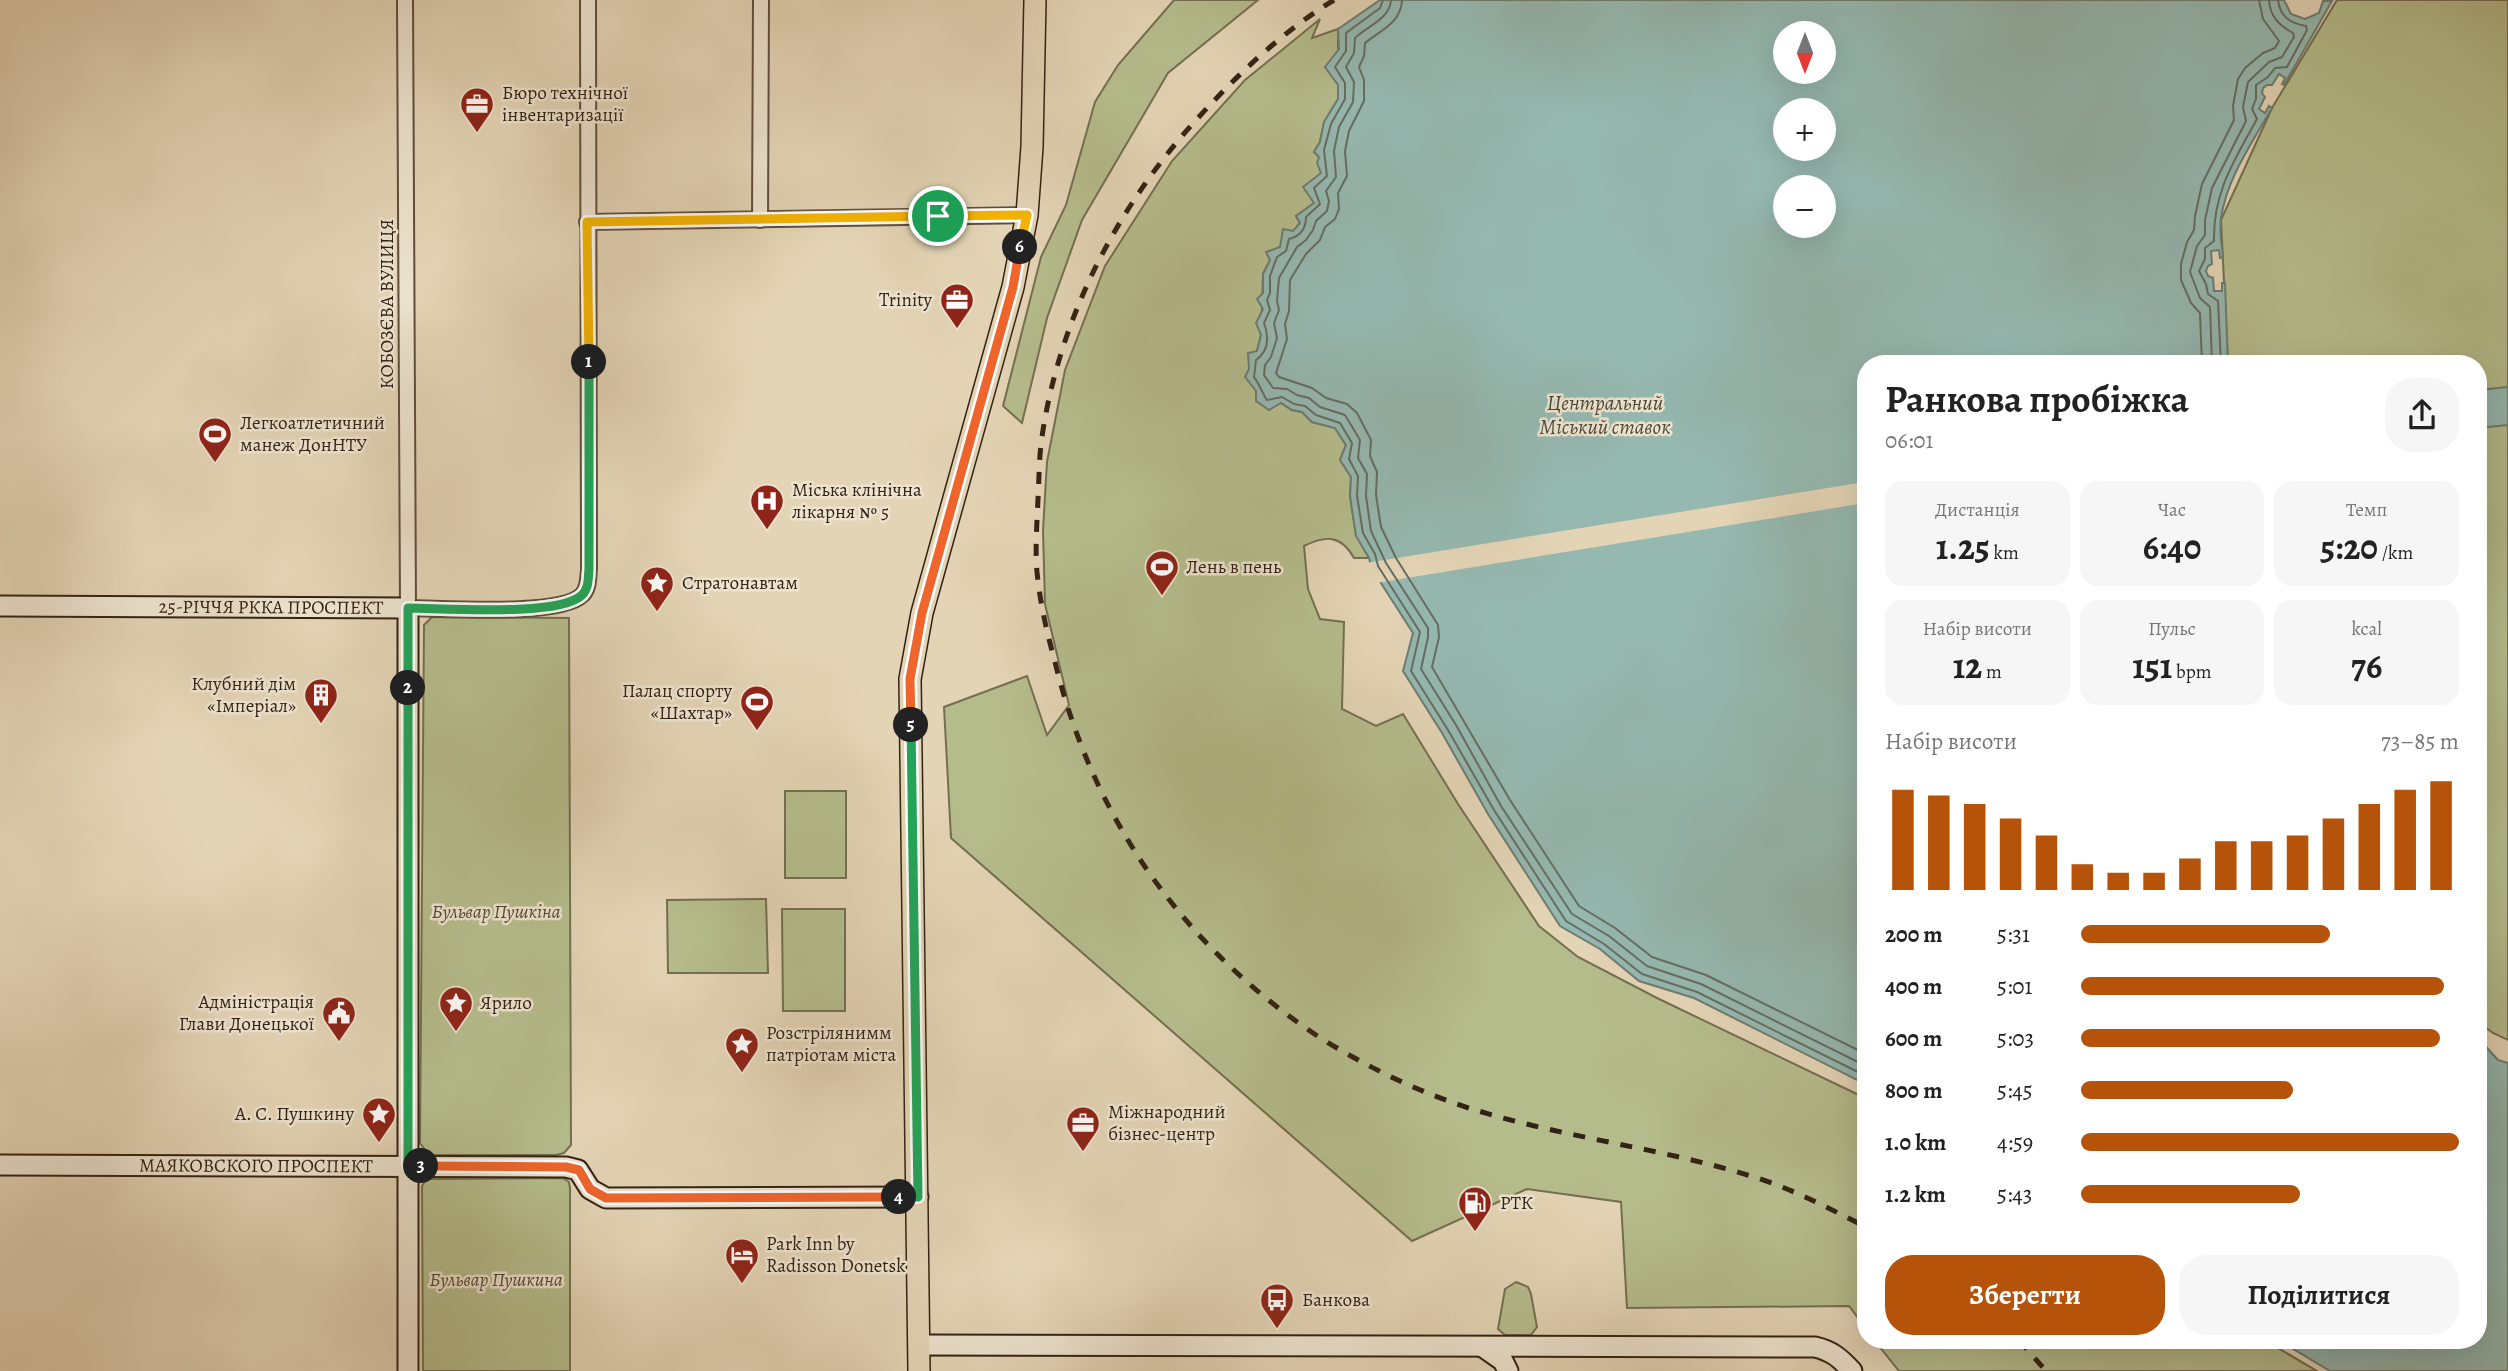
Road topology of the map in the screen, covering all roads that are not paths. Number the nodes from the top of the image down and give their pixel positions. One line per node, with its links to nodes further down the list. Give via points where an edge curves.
1 (405, 0): 9 (street, КОБОЗЄВА ВУЛИЦЯ)
2 (588, 0): 7 (street)
3 (761, 0): 6 (street)
4 (1035, 0): 5 (main road)
5 (1027, 215): 6 (street); 12 (main road, via 1013,287 922,613 910,679)
6 (760, 220): 7 (street)
7 (587, 222): 9 (street, 25-РІЧЧЯ РККА ПРОСПЕКТ, via 587,588 565,605)
8 (0, 606): 9 (street, 25-РІЧЧЯ РККА ПРОСПЕКТ)
9 (408, 608): 11 (street)
10 (0, 1164): 11 (street, МАЯКОВСКОГО ПРОСПЕКТ)
11 (408, 1166): 12 (street, МАЯКОВСКОГО ПРОСПЕКТ, via 566,1167 579,1170 590,1189 606,1198); 16 (street)
12 (918, 1197): 13 (main road)
13 (919, 1345): 14 (street); 17 (main road)
14 (1483, 1347): 15 (street); 18 (street, via 1503,1361)
15 (1537, 1347): 19 (street, via 1518,1361); 20 (street, via 1815,1347 1840,1358)
16 (408, 1371)
17 (919, 1371)
18 (1508, 1371)
19 (1516, 1371)
20 (1852, 1371)

